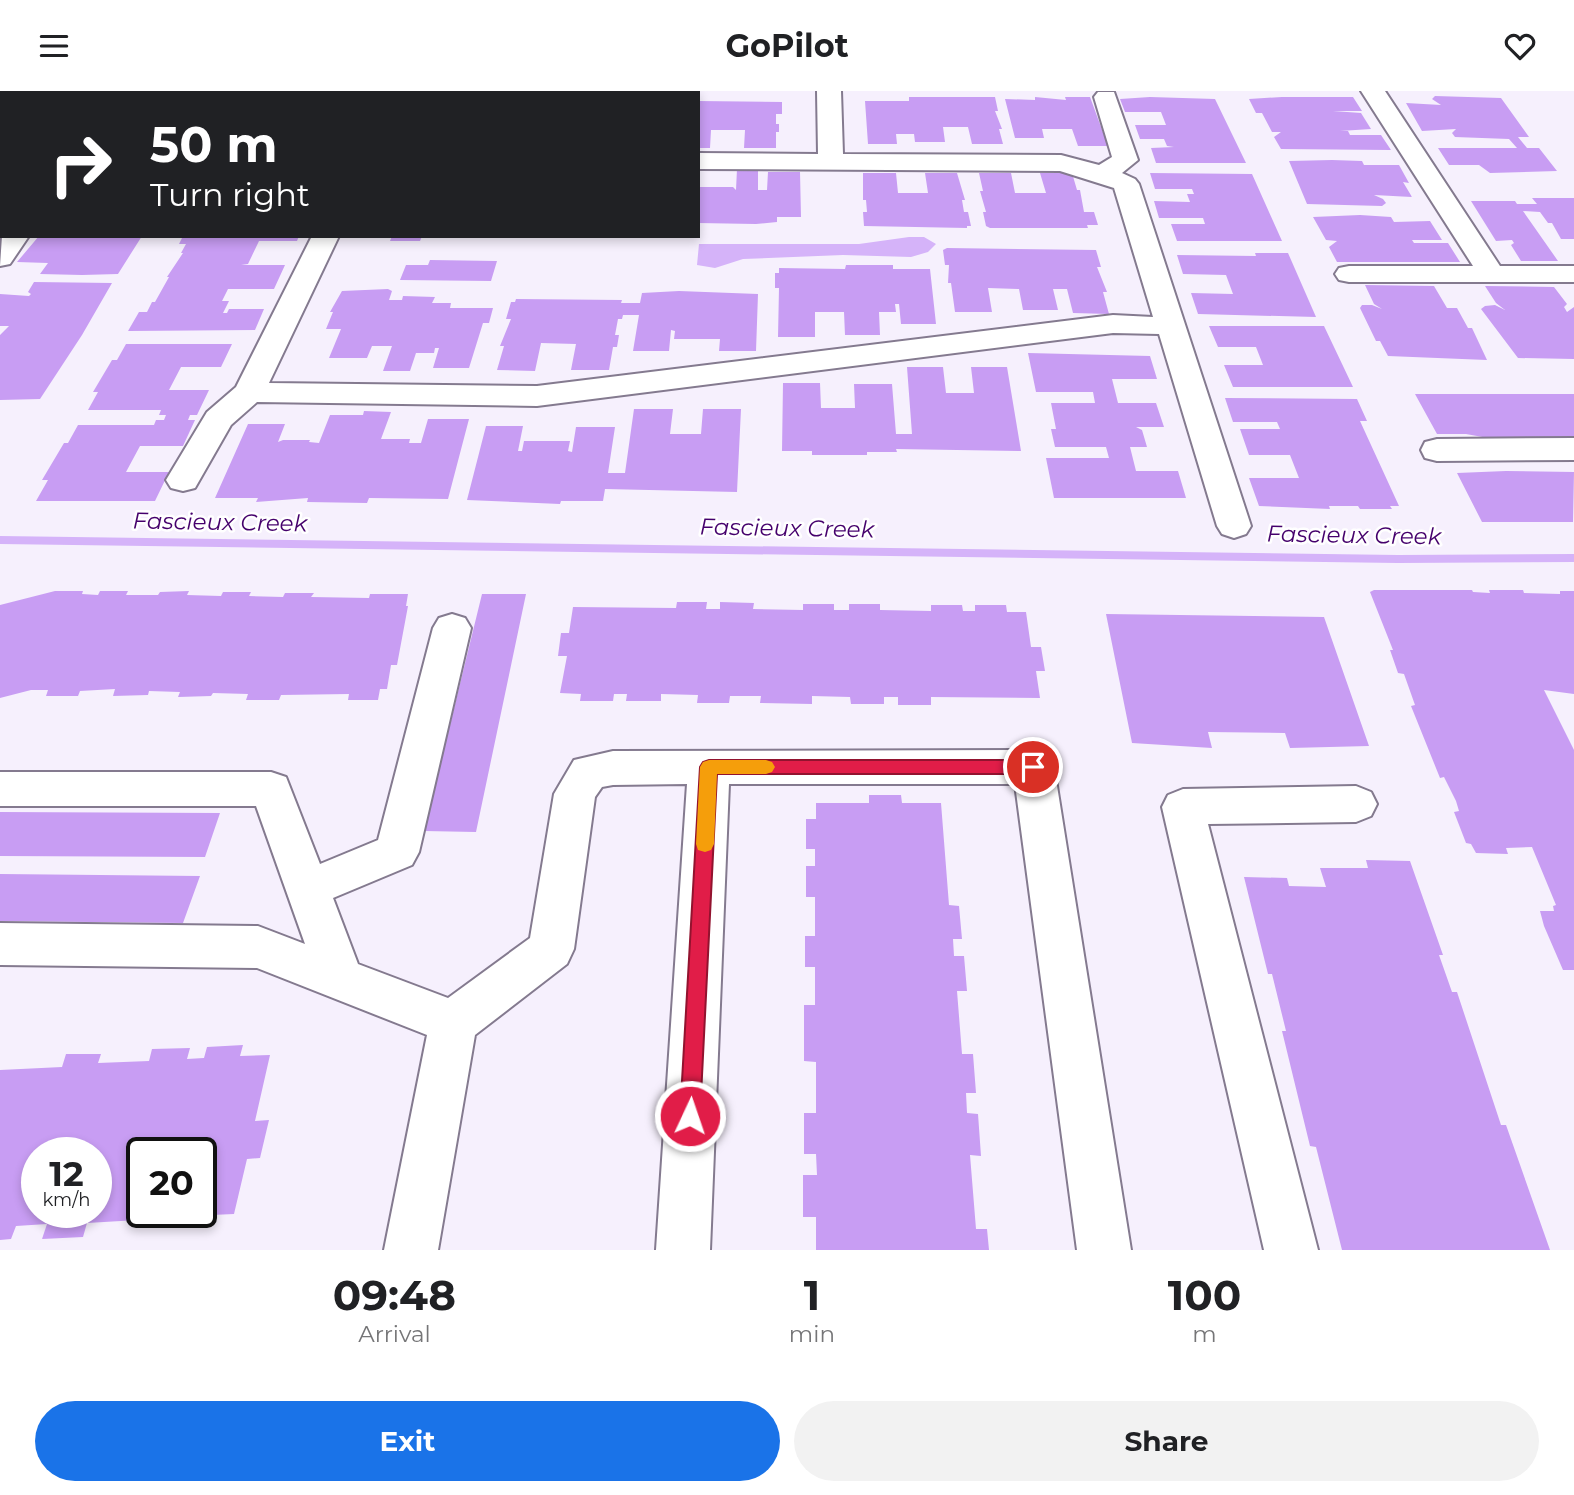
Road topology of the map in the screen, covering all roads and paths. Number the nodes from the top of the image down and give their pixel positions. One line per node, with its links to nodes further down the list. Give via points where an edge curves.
1 (829, 91): 5 (street)
2 (1373, 91): 11 (street)
3 (1106, 97): 6 (street, via 1125,160)
4 (700, 161): 5 (street)
5 (831, 161): 6 (street, via 1061,163)
6 (1102, 174): 13 (street, via 1126,184)
7 (15, 238): 9 (street)
8 (325, 238): 14 (street)
9 (0, 258)
10 (1349, 274): 11 (street)
11 (1492, 274): 12 (street)
12 (1574, 274)
13 (1170, 325): 14 (street, via 1113,324 537,396); 18 (street)
14 (249, 392): 17 (street, via 218,419)
15 (1574, 449): 16 (street)
16 (1437, 450)
17 (183, 480)
18 (1234, 526)
19 (452, 628): 23 (street, via 397,852)
20 (709, 767): 26 (street, via 589,772 575,794 551,949); 28 (street); 29 (street, via 1033,767)
21 (0, 789): 23 (street, via 271,789)
22 (1356, 804): 30 (street, via 1183,807)
23 (307, 889): 25 (street)
24 (0, 944): 25 (street, via 258,947)
25 (340, 978): 26 (street)
26 (453, 1023): 27 (street)
27 (411, 1250)
28 (683, 1250)
29 (1104, 1250)
30 (1292, 1250)

